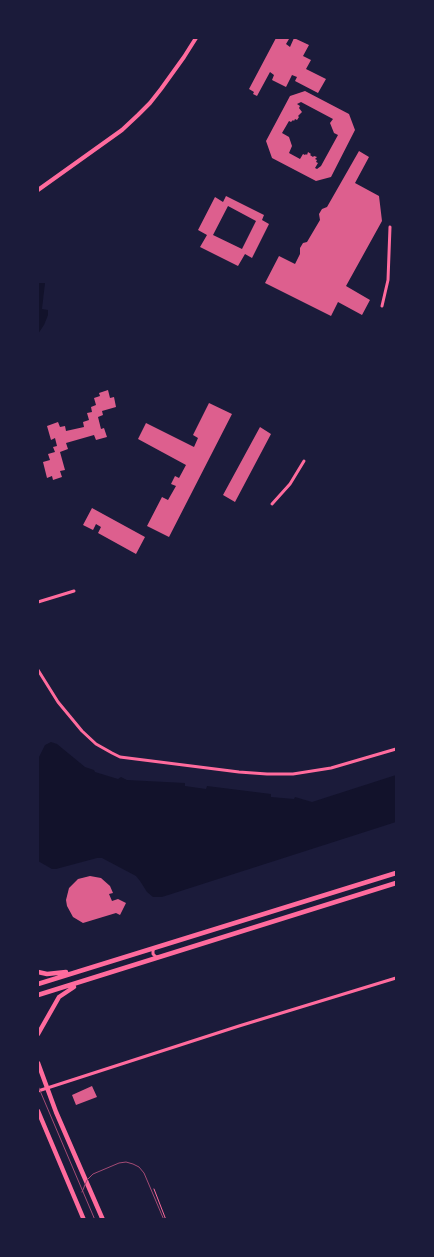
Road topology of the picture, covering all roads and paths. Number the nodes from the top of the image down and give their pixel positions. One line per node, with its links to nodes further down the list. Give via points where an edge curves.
1 (196, 38): 2 (street, via 150,104 122,130)
2 (38, 190)
3 (390, 227): 4 (street, via 388,280)
4 (382, 306)
5 (304, 461): 6 (street)
6 (272, 504)
7 (74, 591): 8 (street)
8 (38, 602)
9 (38, 670): 10 (street, via 82,731 103,749 120,757 239,772 293,774 331,768)
10 (396, 749)
11 (396, 873): 13 (main road)
12 (396, 883): 14 (main road)
13 (155, 948): 14 (street, via 153,954); 15 (main road)
14 (160, 958): 18 (main road)
15 (77, 971): 16 (main road); 19 (main road)
16 (38, 972)
17 (396, 978): 23 (street)
18 (90, 979): 20 (main road); 21 (main road, via 59,997)
19 (38, 984)
20 (38, 995)
21 (38, 1034)
22 (38, 1063): 23 (main road)
23 (47, 1088): 24 (street); 28 (main road)
24 (38, 1091)
25 (38, 1111): 27 (main road)
26 (154, 1190): 29 (path)
27 (84, 1220)
28 (102, 1220)
29 (166, 1220)

